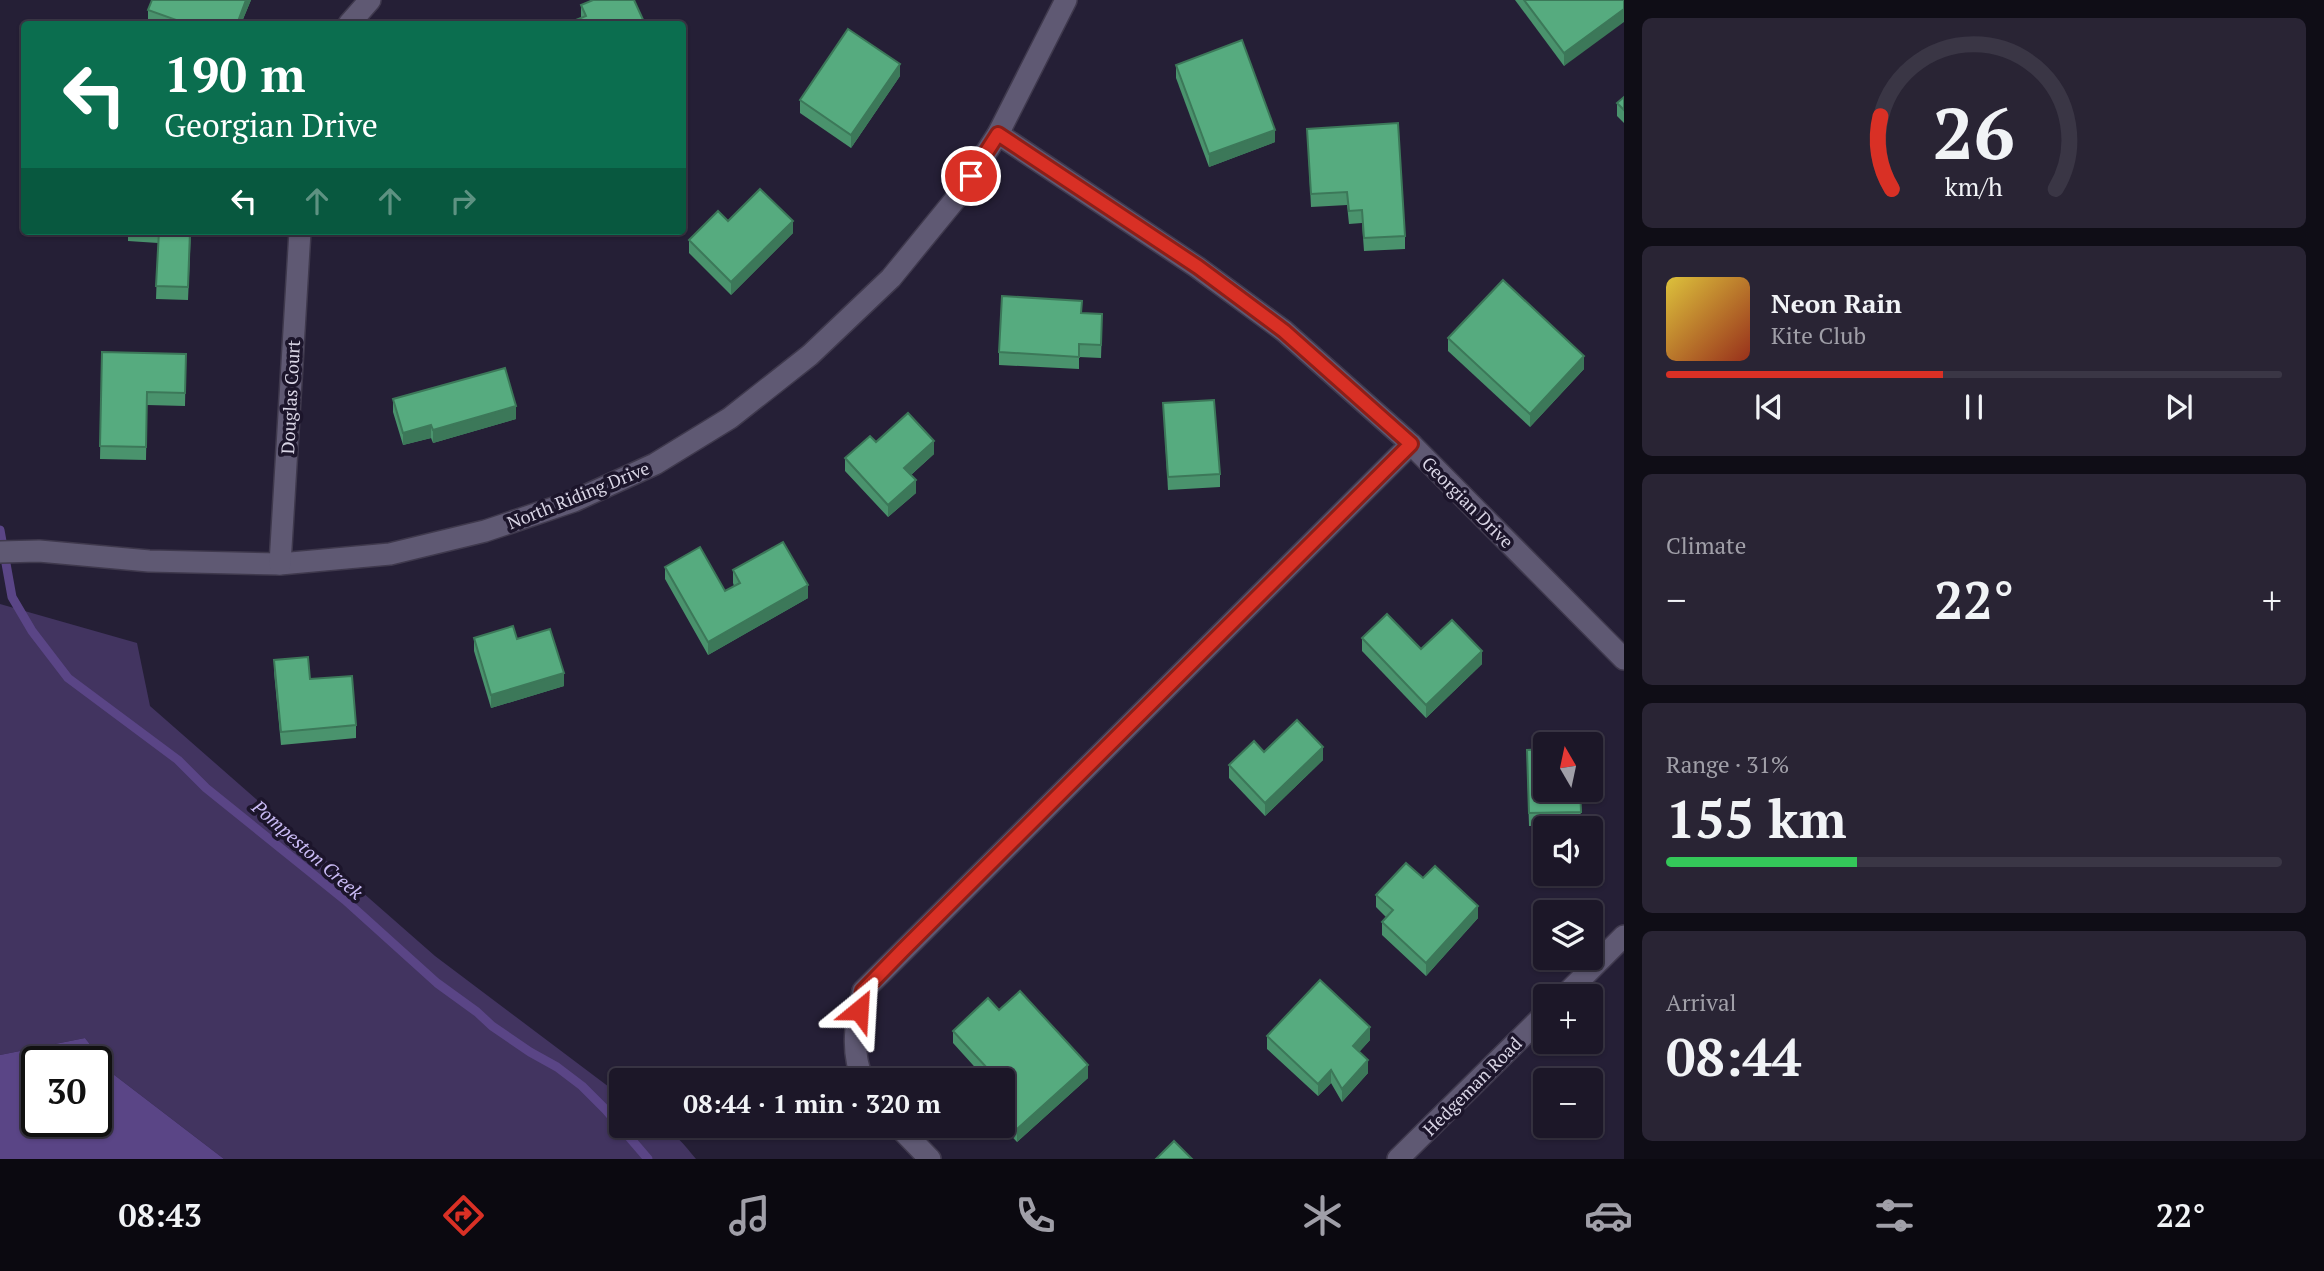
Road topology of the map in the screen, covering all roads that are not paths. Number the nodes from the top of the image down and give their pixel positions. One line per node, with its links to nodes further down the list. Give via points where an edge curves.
1 (370, 0): 3 (street)
2 (1066, 0): 4 (street, North Riding Drive)
3 (352, 21)
4 (998, 134): 6 (street, Georgian Drive, via 1198,267 1284,331); 8 (street, North Riding Drive, via 958,197 881,288 810,355 730,418 655,464 574,500 485,531 390,554)
5 (300, 235): 8 (street, Douglas Court)
6 (1411, 444): 9 (street, Georgian Drive); 13 (street, via 863,991 855,1029)
7 (0, 552): 8 (street, North Riding Drive)
8 (280, 564)
9 (1624, 659)
10 (1624, 936): 11 (street)
11 (1576, 984)
12 (1533, 1026): 16 (street, Hedgeman Road)
13 (858, 1068)
14 (910, 1138): 15 (street)
15 (930, 1159)
16 (1398, 1159)

